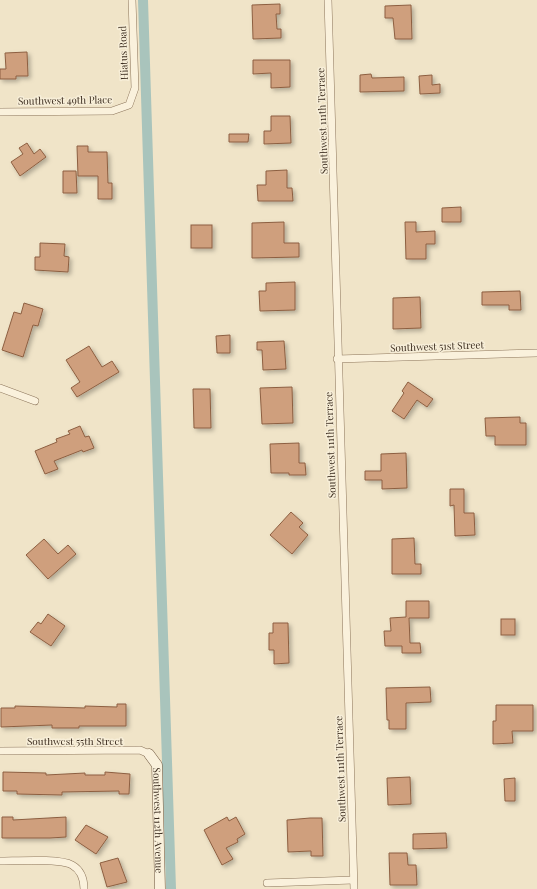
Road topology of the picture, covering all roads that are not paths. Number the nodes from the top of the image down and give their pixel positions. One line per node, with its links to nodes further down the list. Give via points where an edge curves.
1 (132, 0): 3 (street, Hiatus Road, via 135,88)
2 (328, 0): 6 (street, Southwest 111th Terrace)
3 (129, 105): 4 (street, Southwest 49th Place, via 112,111)
4 (0, 112)
5 (537, 353): 6 (street, Southwest 51st Street)
6 (338, 359): 12 (street, Southwest 111th Terrace)
7 (0, 388): 8 (street)
8 (35, 401)
9 (0, 751): 10 (street, Southwest 55th Street, via 140,750)
10 (149, 754): 15 (street, Southwest 112th Avenue, via 157,765)
11 (0, 861): 14 (street, via 61,861 71,864 83,878)
12 (353, 880): 13 (street); 16 (street, Southwest 111th Terrace)
13 (267, 883)
14 (84, 889)
15 (160, 889)
16 (354, 889)

